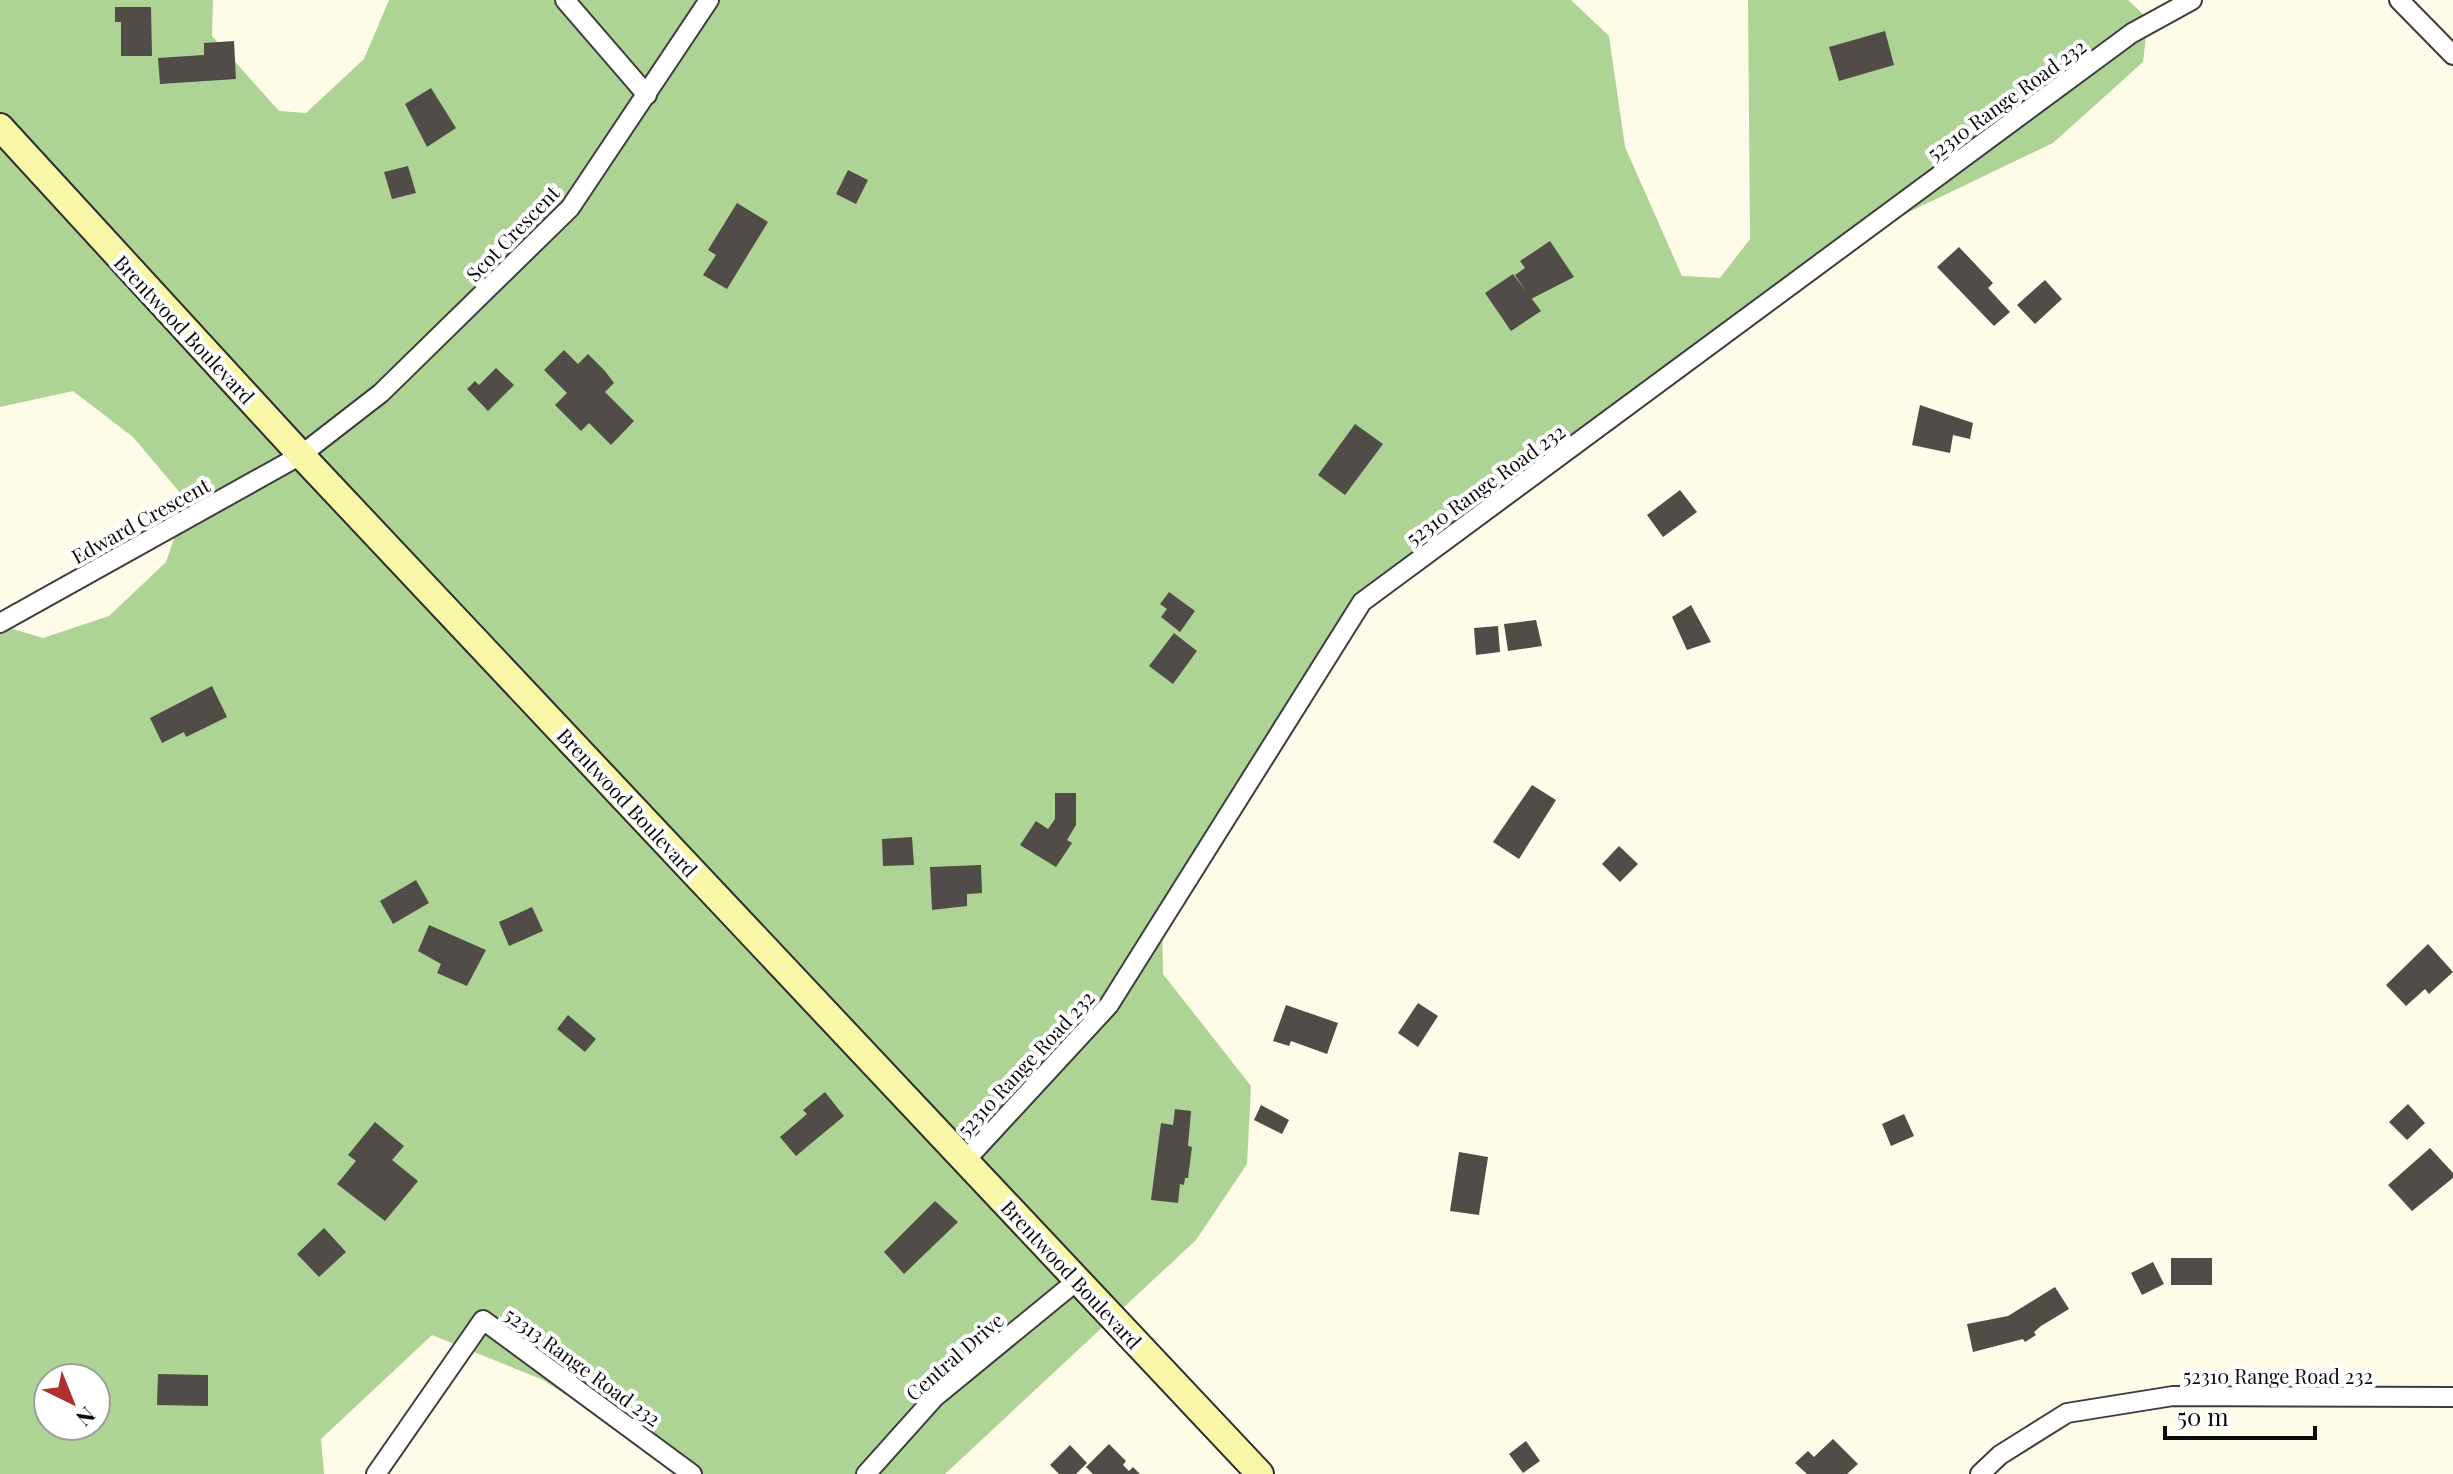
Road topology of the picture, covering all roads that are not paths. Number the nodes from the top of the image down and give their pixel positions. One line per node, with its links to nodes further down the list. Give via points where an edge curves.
1 (565, 0): 6 (street)
2 (709, 0): 6 (street, Scot Crescent)
3 (2192, 0): 10 (street, 52310 Range Road 232, via 2132,33 1362,602 1109,1005)
4 (2399, 0): 5 (street)
5 (2453, 55)
6 (647, 95): 8 (street, Scot Crescent, via 570,208 381,393)
7 (0, 127): 8 (street, Brentwood Boulevard)
8 (301, 455): 9 (street, Edward Crescent); 10 (street, Brentwood Boulevard)
9 (0, 623)
10 (965, 1161): 11 (street, Brentwood Boulevard)
11 (1079, 1279): 15 (street, Central Drive, via 935,1397); 16 (street, Brentwood Boulevard)
12 (2453, 1397): 17 (street, 52310 Range Road 232, via 2173,1396 2067,1413 2000,1455)
13 (376, 1474): 14 (street, 52313 Range Road 232, via 483,1320)
14 (692, 1474)
15 (866, 1474)
16 (1260, 1474)
17 (1980, 1474)

